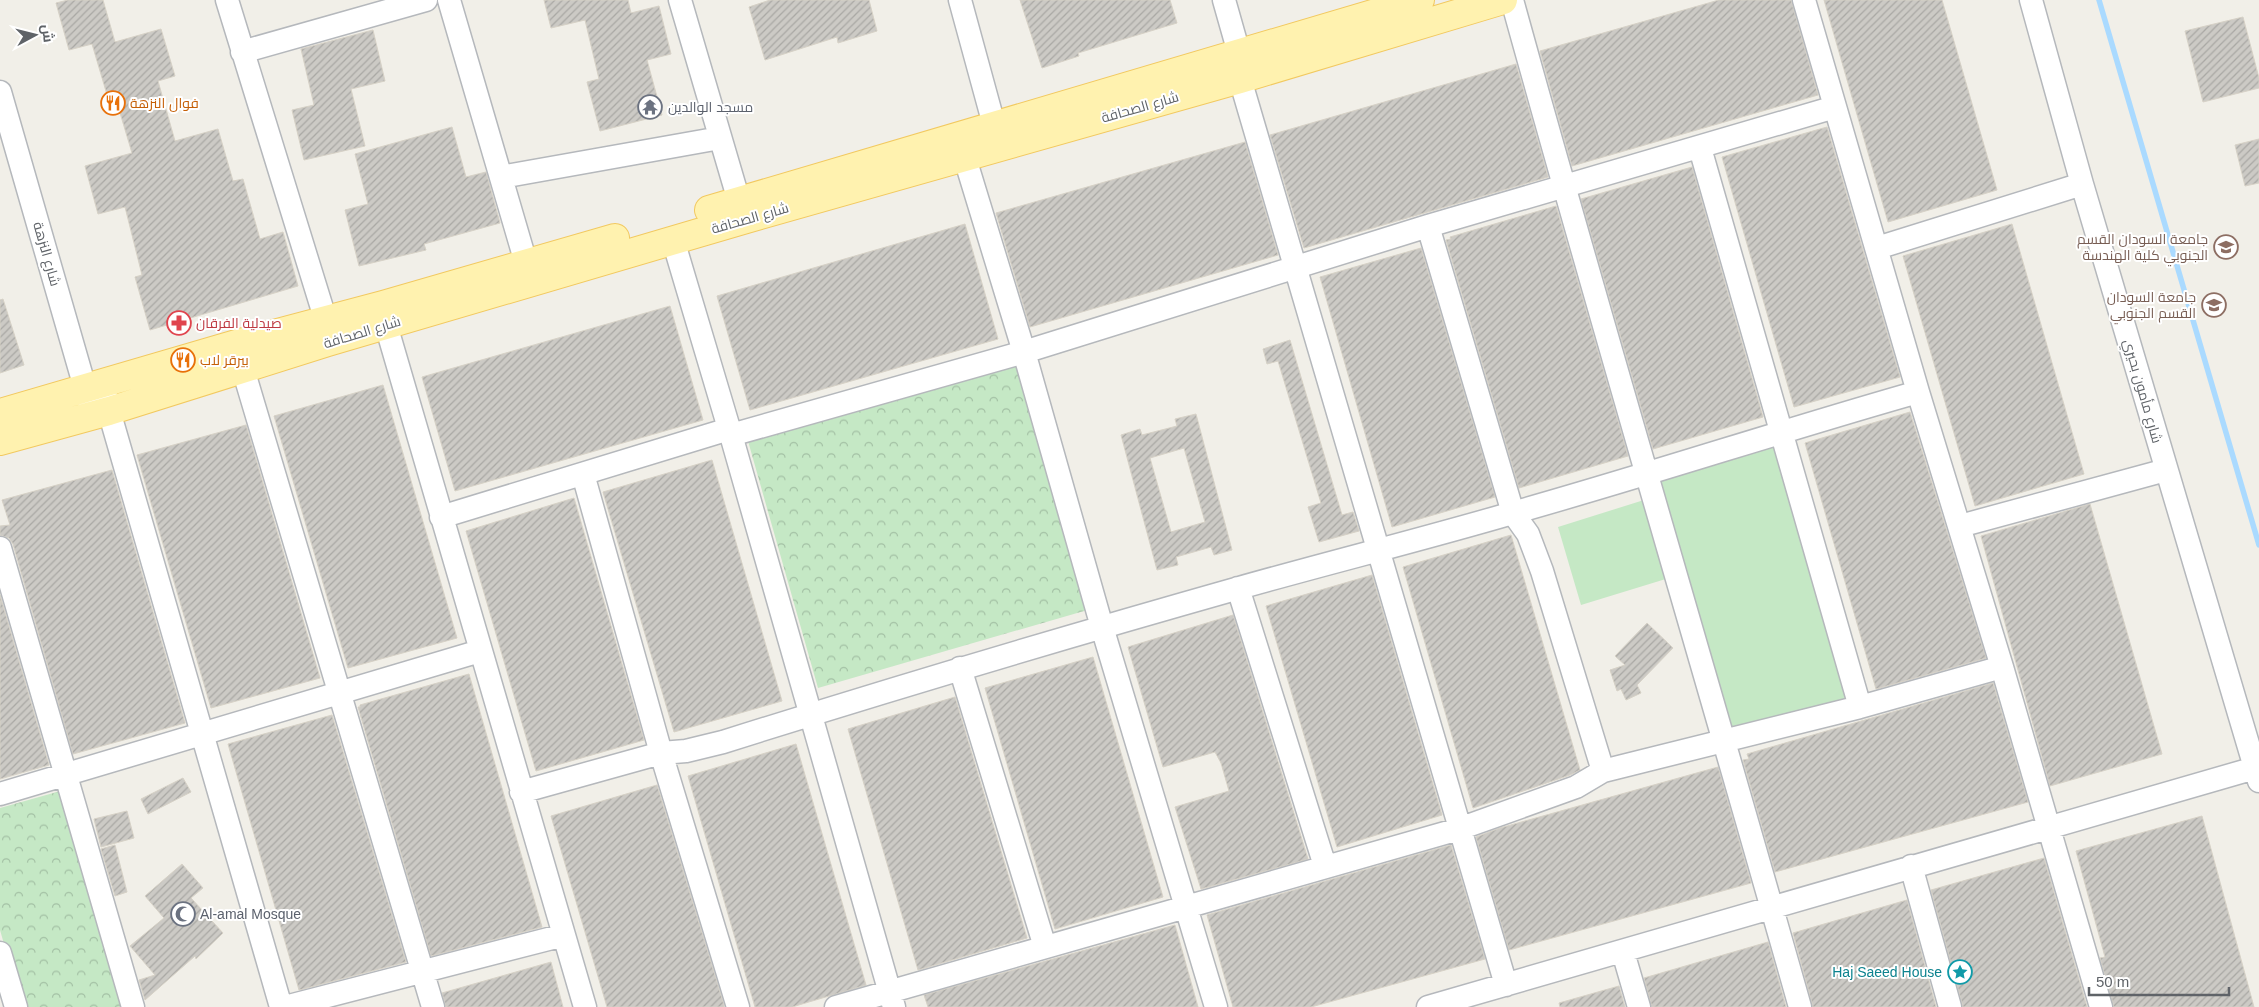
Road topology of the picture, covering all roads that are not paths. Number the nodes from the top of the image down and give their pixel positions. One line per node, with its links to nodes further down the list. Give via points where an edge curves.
1 (227, 0): 12 (street)
2 (426, 0): 12 (street)
3 (449, 0): 20 (street)
4 (680, 0): 17 (street)
5 (960, 0): 16 (street)
6 (1224, 0): 13 (street)
7 (1420, 0): 13 (main road, شارع الصحافة)
8 (1503, 0): 13 (main road, شارع الصحافة)
9 (1512, 0): 22 (street)
10 (1804, 0): 15 (street)
11 (2031, 0): 21 (street, شارع مأمون بحيري)
12 (242, 52): 29 (street)
13 (1240, 66): 16 (main road, شارع الصحافة); 28 (street)
14 (0, 92): 33 (street, شارع النزهة)
15 (1835, 107): 19 (street); 26 (street)
16 (997, 136): 18 (main road, شارع الصحافة)
17 (720, 138): 20 (street); 23 (street)
18 (961, 147): 23 (main road, شارع الصحافة); 25 (main road, شارع الصحافة); 31 (street)
19 (1700, 148): 22 (street); 37 (street)
20 (501, 176): 27 (street)
21 (2082, 184): 26 (street); 40 (street, شارع مأمون بحيري)
22 (1563, 186): 24 (street); 42 (street)
23 (739, 201): 27 (main road, شارع الصحافة)
24 (1428, 226): 28 (street); 43 (street)
25 (673, 240): 30 (main road, شارع الصحافة); 38 (street)
26 (1878, 248): 34 (street)
27 (526, 263): 29 (main road, شارع الصحافة)
28 (1296, 267): 31 (street); 47 (street)
29 (326, 321): 33 (main road, شارع الصحافة, via 240,342)
30 (386, 325): 32 (main road, شارع الصحافة); 44 (street)
31 (1024, 352): 38 (street); 49 (street)
32 (243, 369): 36 (main road, شارع الصحافة); 53 (street)
33 (94, 385): 35 (main road, شارع الصحافة); 36 (street, شارع النزهة)
34 (1918, 392): 37 (street); 45 (street)
35 (0, 413)
36 (101, 413): 39 (main road, شارع الصحافة); 56 (street, شارع النزهة)
37 (1782, 431): 42 (street); 54 (street)
38 (730, 432): 41 (street); 55 (street)
39 (0, 441)
40 (2166, 470): 45 (street); 61 (street, شارع مأمون بحيري)
41 (583, 474): 44 (street); 58 (street)
42 (1648, 474): 43 (street); 57 (street)
43 (1514, 513): 47 (street); 59 (street, via 1528,534 1542,571)
44 (442, 517): 50 (street)
45 (1960, 526): 51 (street)
46 (0, 548): 60 (street)
47 (1377, 551): 48 (street); 65 (street)
48 (1238, 588): 49 (street); 66 (street)
49 (1102, 628): 52 (street); 68 (street)
50 (480, 651): 53 (street); 62 (street)
51 (2002, 667): 54 (street); 64 (street)
52 (960, 668): 55 (street); 71 (street)
53 (340, 694): 56 (street); 74 (street)
54 (1860, 707): 57 (street)
55 (810, 715): 58 (street, via 723,742); 76 (street)
56 (201, 734): 60 (street); 80 (street, شارع النزهة)
57 (1722, 740): 59 (street); 69 (street)
58 (661, 753): 62 (street); 83 (street)
59 (1603, 771): 65 (street, via 1576,787)
60 (65, 775): 63 (street); 79 (street)
61 (2257, 775): 64 (street)
62 (521, 792): 70 (street)
63 (0, 794)
64 (2048, 827): 67 (street); 90 (street)
65 (1460, 829): 66 (street); 75 (street)
66 (1324, 866): 68 (street)
67 (1911, 866): 69 (street); 89 (street)
68 (1186, 906): 71 (street); 85 (street)
69 (1772, 908): 72 (street); 88 (street)
70 (564, 934): 74 (street); 82 (street)
71 (1045, 947): 76 (street)
72 (1624, 952): 75 (street); 87 (street)
73 (0, 953): 78 (street)
74 (423, 972): 80 (street); 81 (street)
75 (1506, 985): 77 (street)
76 (892, 999): 84 (street)
77 (1479, 1000): 86 (street)
78 (16, 1007)
79 (133, 1007)
80 (283, 1007)
81 (434, 1007)
82 (585, 1007)
83 (738, 1007)
84 (836, 1007)
85 (1216, 1007)
86 (1428, 1007)
87 (1639, 1007)
88 (1800, 1007)
89 (1950, 1007)
90 (2100, 1007)

